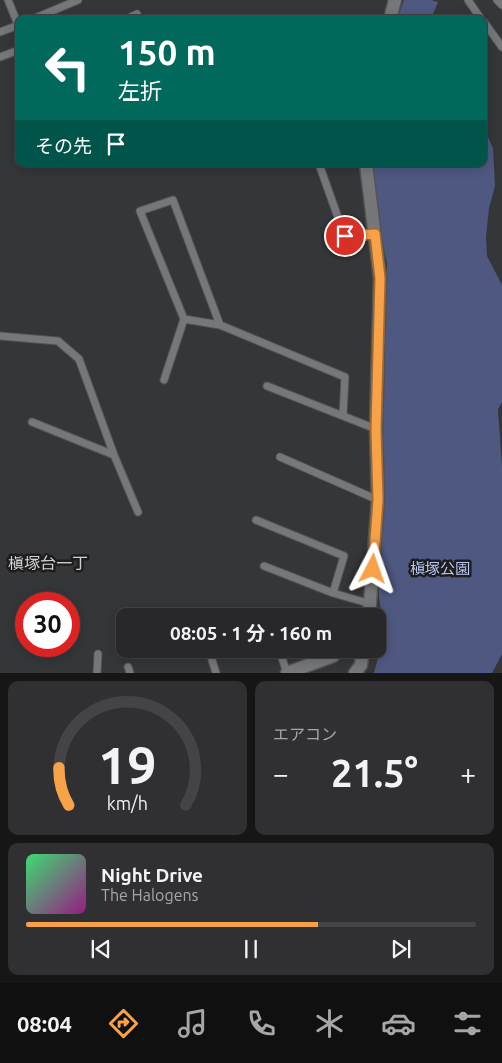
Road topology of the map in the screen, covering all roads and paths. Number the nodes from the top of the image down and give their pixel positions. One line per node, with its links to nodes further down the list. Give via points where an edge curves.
1 (8, 0): 10 (lane)
2 (78, 0): 7 (lane)
3 (395, 0): 8 (street)
4 (468, 0): 9 (lane)
5 (497, 0): 6 (lane)
6 (502, 5)
7 (42, 15)
8 (391, 15)
9 (479, 15)
10 (15, 18)
11 (487, 26): 14 (lane)
12 (15, 27): 13 (lane)
13 (0, 32)
14 (502, 47)
15 (15, 51): 16 (lane)
16 (0, 57)
17 (319, 167): 19 (lane, via 345,236)
18 (366, 167): 19 (street)
19 (375, 234): 27 (street, via 380,278)
20 (184, 319): 21 (lane); 21 (lane, via 140,211 173,200); 23 (lane)
21 (220, 325): 25 (lane, via 345,377)
22 (0, 336): 28 (lane, via 58,341 79,359)
23 (164, 380)
24 (267, 386): 25 (lane)
25 (343, 415): 27 (lane)
26 (32, 422): 28 (lane)
27 (376, 429): 30 (street)
28 (114, 455): 31 (lane)
29 (280, 457): 30 (lane)
30 (378, 500): 36 (street)
31 (138, 512)
32 (256, 520): 34 (lane, via 344,556)
33 (264, 566): 34 (lane)
34 (334, 593): 35 (lane)
35 (366, 608)
36 (370, 608)
37 (98, 654): 42 (lane)
38 (281, 658): 44 (lane)
39 (328, 658): 44 (street)
40 (362, 658): 45 (street)
41 (212, 660): 43 (lane)
42 (97, 673)
43 (216, 673)
44 (287, 673)
45 (356, 673)

